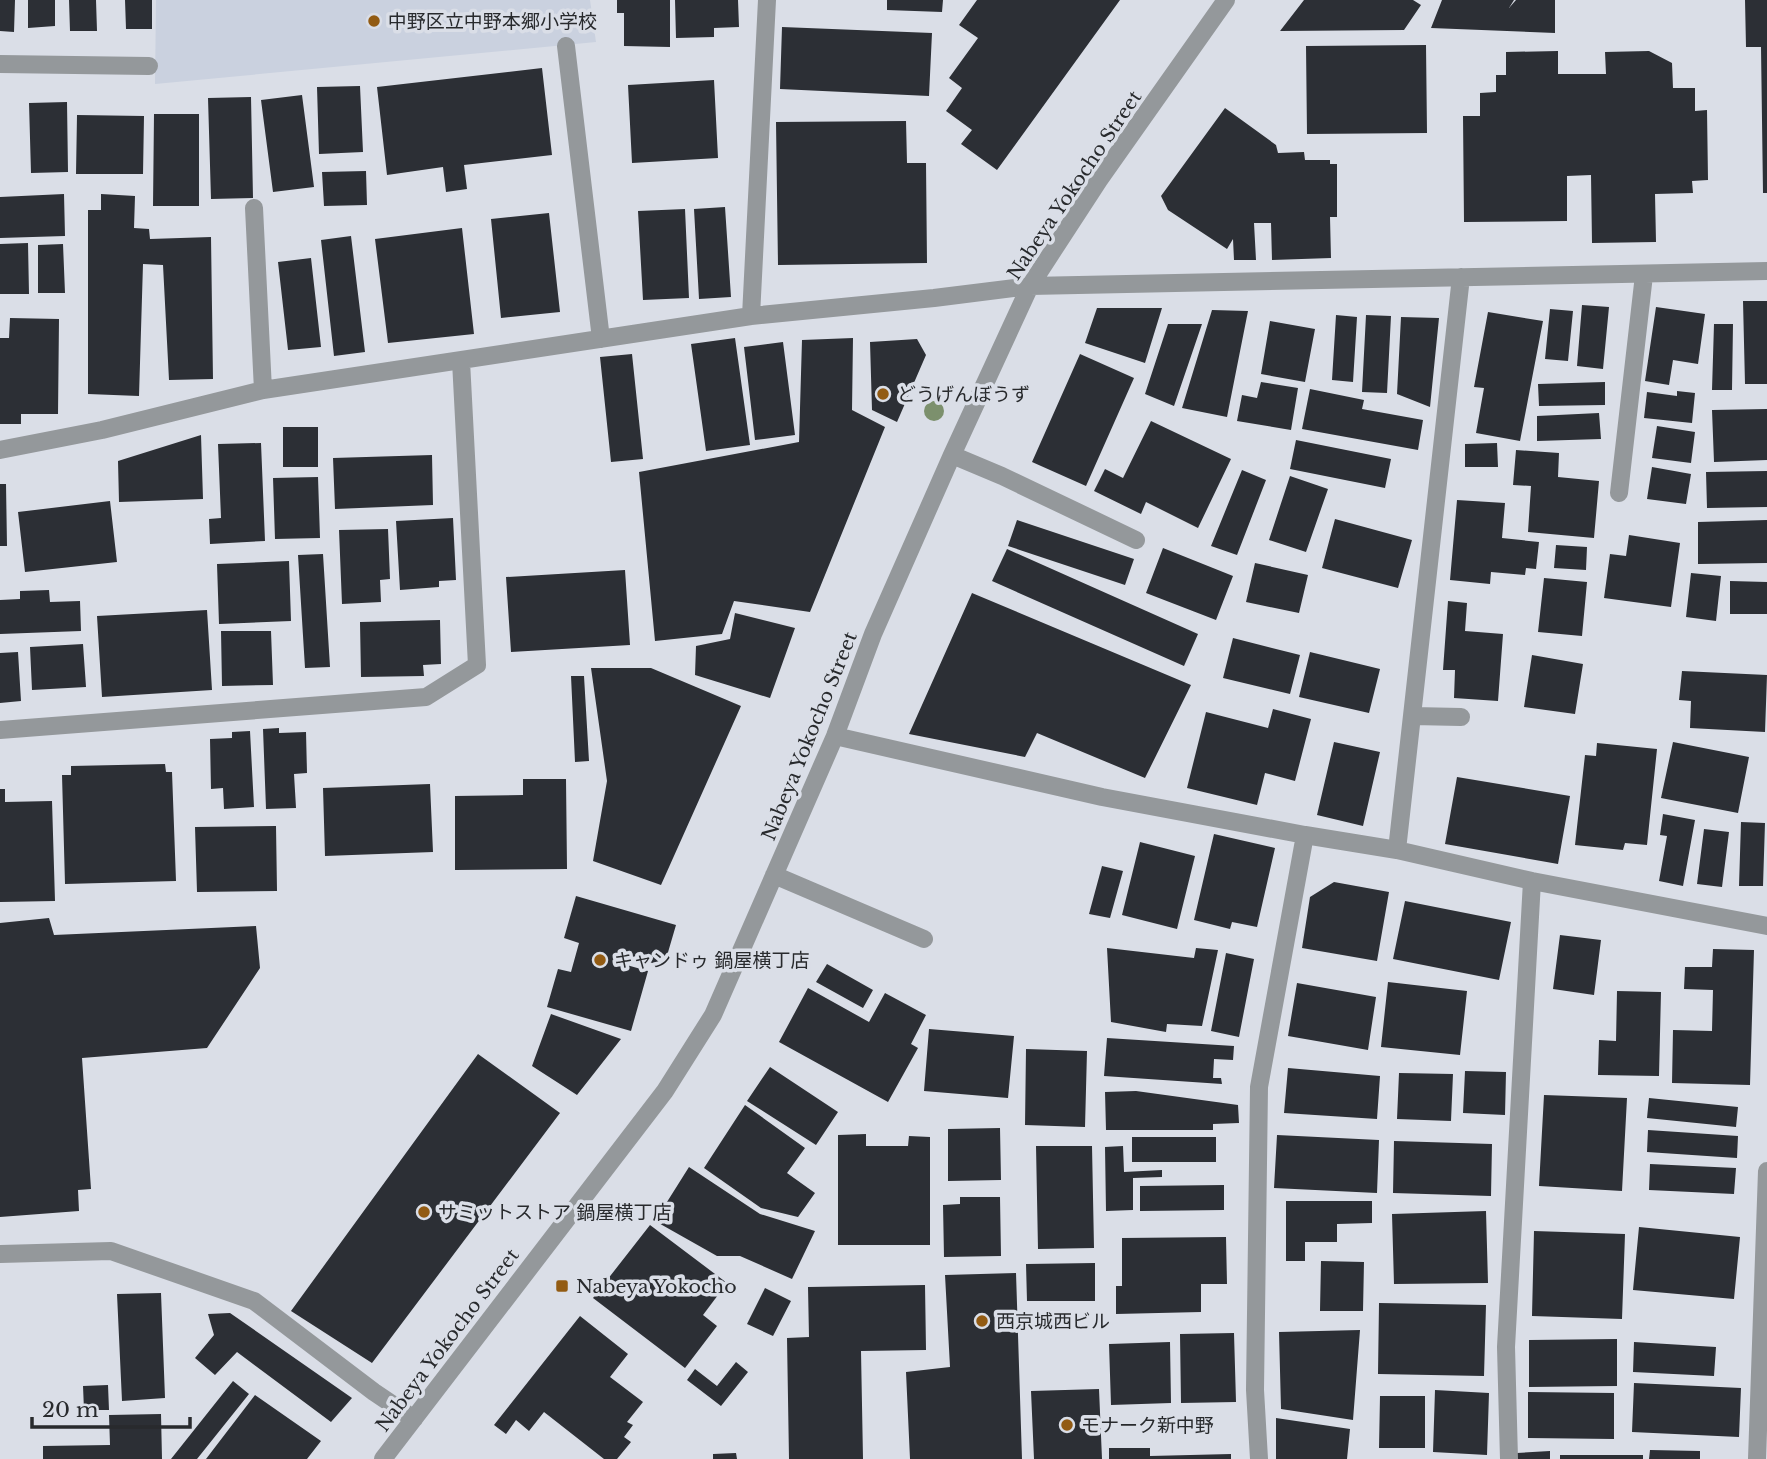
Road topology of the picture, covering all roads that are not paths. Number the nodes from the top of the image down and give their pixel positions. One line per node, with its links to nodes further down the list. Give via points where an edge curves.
1 (767, 0): 11 (street)
2 (1226, 0): 10 (street, Nabeya Yokocho Street)
3 (566, 46): 12 (street)
4 (0, 64): 5 (street)
5 (149, 66)
6 (254, 208): 14 (street)
7 (1767, 271): 8 (street)
8 (1644, 275): 9 (street); 17 (street)
9 (1461, 276): 10 (street); 19 (street)
10 (1030, 286): 11 (street); 16 (street, Nabeya Yokocho Street)
11 (751, 316): 12 (street)
12 (601, 339): 13 (street)
13 (461, 361): 14 (street); 21 (street, via 477,664 426,697)
14 (264, 390): 15 (street)
15 (0, 450)
16 (952, 455): 18 (street); 22 (street, Nabeya Yokocho Street, via 873,634)
17 (1619, 493)
18 (1136, 540)
19 (1413, 716): 20 (street); 24 (street)
20 (1461, 717)
21 (0, 730)
22 (835, 736): 23 (street, via 1102,797); 25 (street, Nabeya Yokocho Street)
23 (1305, 835): 24 (street); 33 (street, via 1259,1087 1255,1390)
24 (1397, 850): 26 (street)
25 (774, 875): 28 (street); 31 (street, Nabeya Yokocho Street, via 713,1015 664,1091)
26 (1532, 881): 27 (street); 34 (street, via 1506,1347)
27 (1767, 926)
28 (924, 939)
29 (1767, 1171): 35 (street)
30 (0, 1254): 31 (street, via 111,1251 254,1301)
31 (414, 1419): 32 (street, Nabeya Yokocho Street)
32 (383, 1459)
33 (1259, 1459)
34 (1509, 1459)
35 (1757, 1459)

